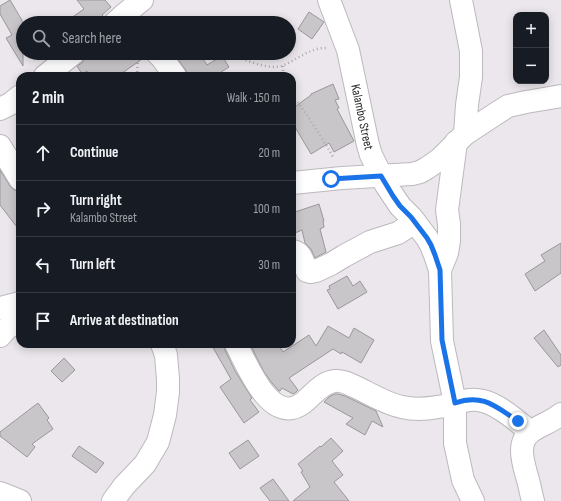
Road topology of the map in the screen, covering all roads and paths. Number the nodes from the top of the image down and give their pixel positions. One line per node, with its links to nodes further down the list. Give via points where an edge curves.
1 (329, 0): 3 (street, Kalambo Street)
2 (461, 0): 19 (street, via 471,51 471,78)
3 (348, 50): 4 (path, via 324,47); 22 (street, Kalambo Street, via 368,145)
4 (296, 59)
5 (65, 60): 11 (street)
6 (138, 60): 12 (path)
7 (163, 60): 13 (street)
8 (247, 60): 10 (path, via 261,65)
9 (295, 60): 10 (path)
10 (283, 66): 14 (path)
11 (50, 72)
12 (137, 72)
13 (172, 72)
14 (283, 72)
15 (561, 96): 19 (street, via 508,106)
16 (16, 99): 18 (street)
17 (296, 100): 23 (path, via 330,151)
18 (0, 109)
19 (460, 138): 22 (street, via 440,159 420,172); 27 (street, via 447,210 449,241)
20 (0, 146): 21 (street)
21 (16, 173)
22 (381, 176): 23 (street); 25 (street, Kalambo Street, via 393,196)
23 (342, 178): 24 (street)
24 (296, 183)
25 (415, 222): 26 (street, via 398,233 370,242 316,271 307,271); 27 (street, Kalambo Street, via 431,245)
26 (296, 251)
27 (440, 270): 34 (street, Kalambo Street, via 442,340)
28 (16, 304): 29 (street)
29 (0, 308)
30 (16, 322): 31 (street)
31 (0, 336)
32 (163, 348): 39 (street, via 168,386 165,415 158,442 145,464)
33 (238, 348): 34 (street, via 262,392 281,408 296,407 327,383 336,380 389,403 416,410)
34 (455, 403): 36 (street, via 464,400 488,402); 40 (street, Kalambo Street, via 455,443 463,480)
35 (561, 414): 36 (street, via 553,421)
36 (530, 432): 41 (street, via 522,447)
37 (0, 493): 38 (street)
38 (20, 501)
39 (113, 501)
40 (474, 501)
41 (533, 501)

